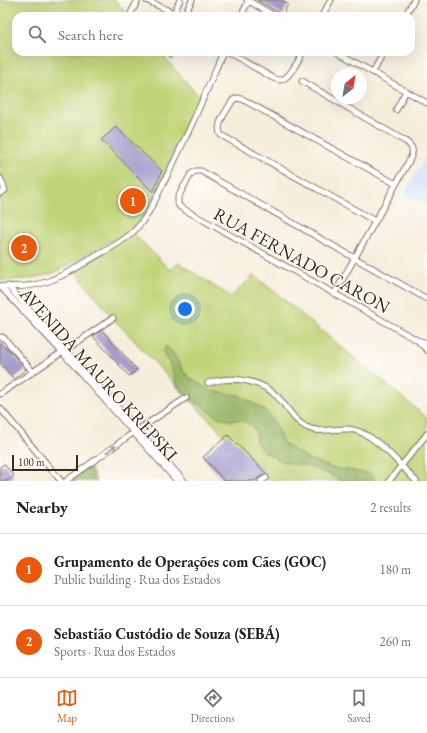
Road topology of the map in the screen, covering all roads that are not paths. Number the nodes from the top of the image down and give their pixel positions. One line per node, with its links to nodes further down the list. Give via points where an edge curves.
1 (138, 0): 8 (street)
2 (146, 0): 9 (street)
3 (180, 0): 10 (street)
4 (192, 0): 11 (street)
5 (249, 0): 12 (street); 13 (street)
6 (331, 0): 14 (street)
7 (414, 0): 15 (street)
8 (132, 12)
9 (168, 12)
10 (174, 12)
11 (186, 12)
12 (243, 12)
13 (268, 12)
14 (324, 12)
15 (407, 12)
16 (222, 56): 32 (street, via 154,203 133,232 79,266 44,284)
17 (235, 56): 18 (street, via 280,80 289,75)
18 (301, 56)
19 (344, 56): 21 (street)
20 (382, 56): 21 (street)
21 (373, 72): 23 (street)
22 (302, 81): 27 (street, via 409,143 413,152)
23 (406, 91): 24 (street); 25 (street)
24 (427, 103)
25 (396, 110)
26 (0, 178): 28 (street, via 5,190)
27 (396, 184): 29 (street); 29 (street, via 242,99 233,100 218,128 221,134)
28 (0, 193)
29 (375, 222): 30 (street)
30 (354, 258): 33 (street); 33 (street, RUA FERNADO CARON, via 201,171 191,174 178,200 180,207); 34 (street)
31 (0, 286): 32 (street); 40 (street, AVENIDA MAURO KREPSKI)
32 (8, 286): 40 (street, AVENIDA MAURO KREPSKI)
33 (335, 294): 37 (street, RUA FERNADO CARON)
34 (427, 299)
35 (113, 318): 40 (street)
36 (0, 337): 41 (street, via 5,339)
37 (417, 340): 38 (street, RUA FERNADO CARON); 39 (street, RUA FERNADO CARON)
38 (427, 343)
39 (427, 350)
40 (64, 351): 41 (street); 46 (street, AVENIDA MAURO KREPSKI)
41 (33, 372): 43 (street)
42 (208, 383): 48 (street, via 225,379 241,380 264,387 279,398 293,417 306,427 316,430 348,429 363,432)
43 (0, 394)
44 (186, 398): 46 (street)
45 (0, 408): 50 (street)
46 (136, 432): 51 (street, one-way to 46); 52 (street, AVENIDA MAURO KREPSKI); 53 (street, AVENIDA MAURO KREPSKI)
47 (427, 434): 48 (street)
48 (402, 466): 55 (street); 56 (street)
49 (266, 478): 54 (street)
50 (61, 481)
51 (66, 481)
52 (177, 481)
53 (184, 481)
54 (261, 481)
55 (389, 481)
56 (416, 481)

